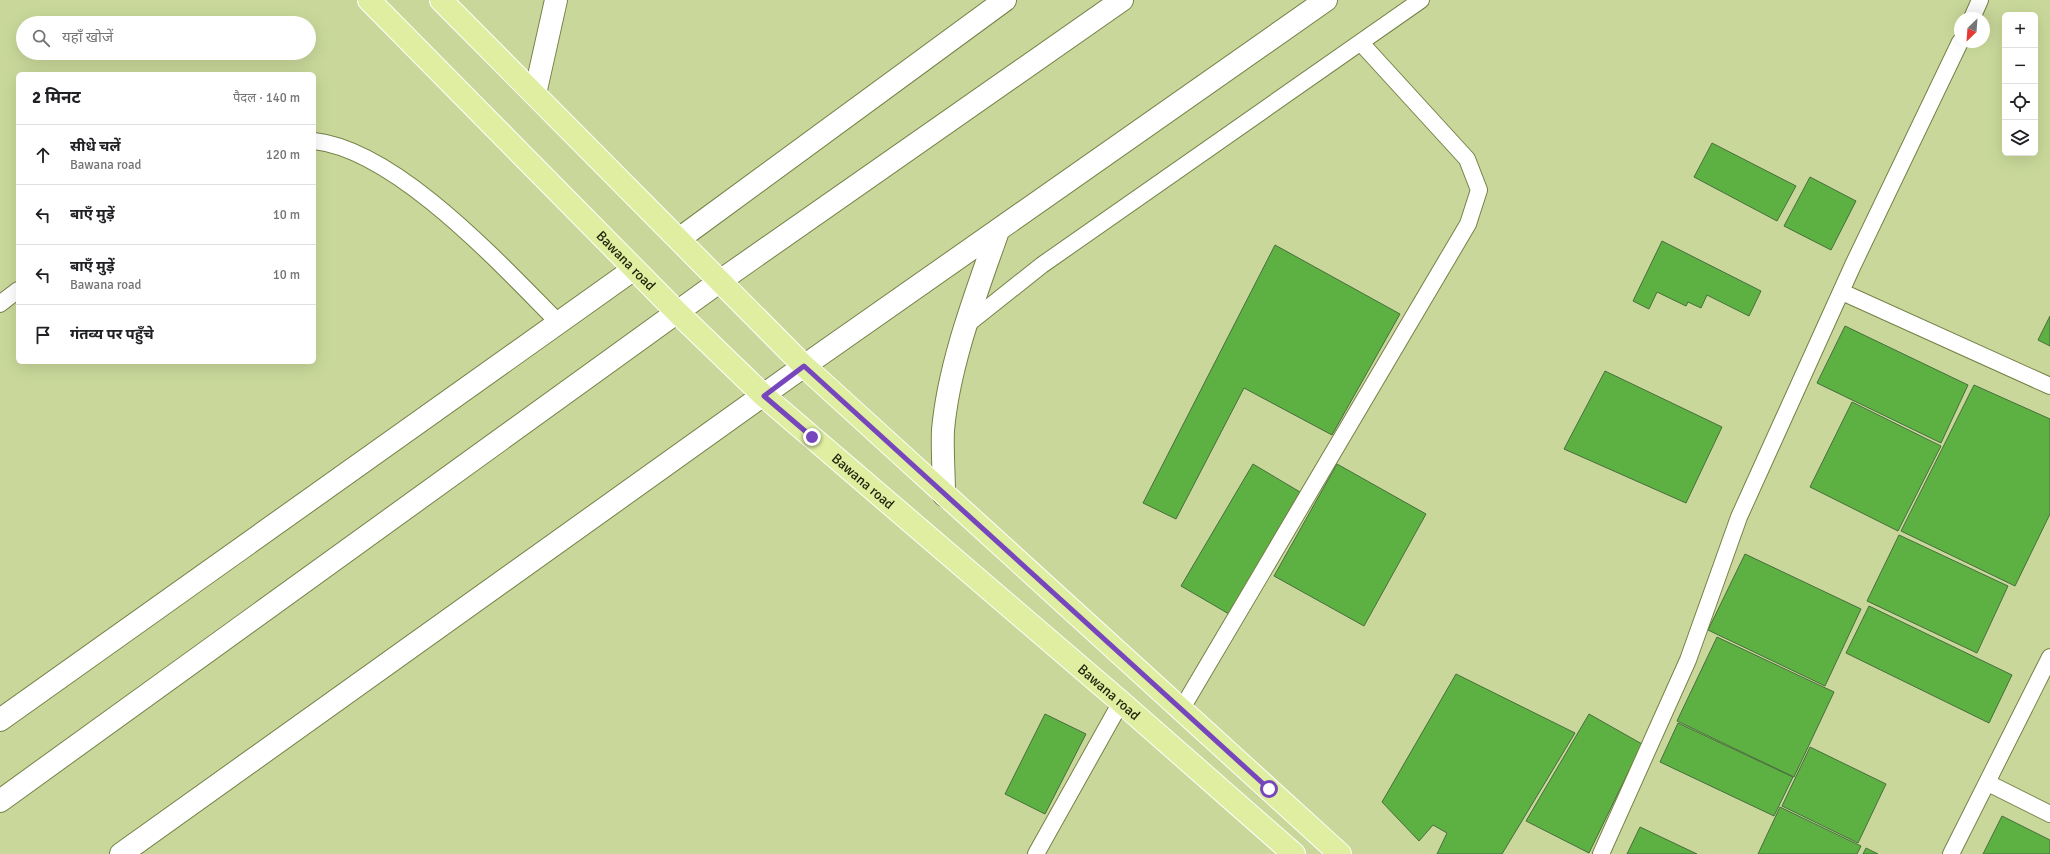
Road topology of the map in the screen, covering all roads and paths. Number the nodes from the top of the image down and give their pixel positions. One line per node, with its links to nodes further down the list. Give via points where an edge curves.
1 (369, 0): 16 (main road, Bawana road)
2 (441, 0): 12 (main road)
3 (556, 0): 12 (street)
4 (1005, 0): 15 (street)
5 (1122, 0): 17 (street)
6 (1326, 0): 14 (street)
7 (1421, 0): 10 (lane)
8 (1980, 0): 9 (lane)
9 (1975, 12)
10 (1361, 43): 23 (lane, via 1042,265); 30 (lane, via 1467,159 1479,190 1468,224)
11 (1957, 48): 19 (lane)
12 (534, 94): 15 (main road)
13 (316, 141): 22 (lane, via 355,151 389,170 483,247)
14 (998, 230): 23 (street); 24 (street)
15 (679, 239): 17 (main road)
16 (634, 269): 21 (main road, Bawana road); 22 (street)
17 (720, 281): 21 (street); 24 (main road)
18 (16, 292): 20 (lane)
19 (1842, 292): 25 (lane); 39 (lane, via 1739,518 1688,660)
20 (0, 304)
21 (677, 312): 26 (main road, Bawana road); 33 (street)
22 (559, 323): 31 (street)
23 (964, 327): 27 (street, via 943,431)
24 (804, 366): 26 (street); 27 (main road)
25 (2050, 386)
26 (764, 396): 29 (main road, Bawana road); 35 (street)
27 (944, 494): 30 (main road)
28 (2050, 657): 32 (lane)
29 (1121, 702): 36 (lane); 37 (main road, Bawana road)
30 (1181, 710): 38 (main road)
31 (0, 720)
32 (1988, 783): 34 (lane); 40 (lane)
33 (0, 801)
34 (2050, 814)
35 (121, 854)
36 (1036, 854)
37 (1294, 854)
38 (1340, 854)
39 (1600, 854)
40 (1951, 854)

